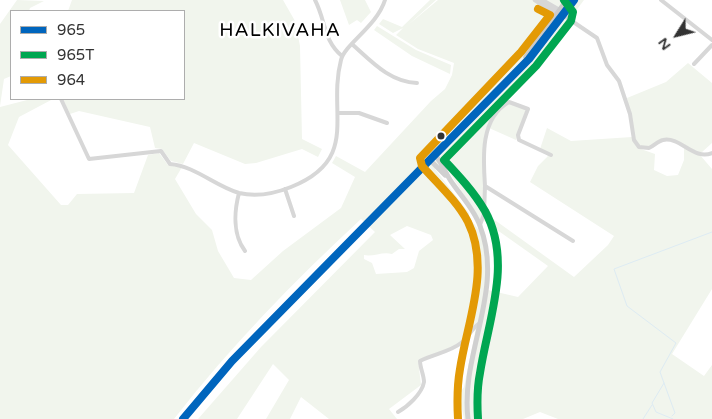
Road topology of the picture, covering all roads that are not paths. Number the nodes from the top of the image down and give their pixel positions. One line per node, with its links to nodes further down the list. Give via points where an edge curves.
1 (314, 0): 12 (street, via 330,44)
2 (385, 0): 11 (street, via 374,22)
3 (535, 0): 8 (street)
4 (542, 0): 8 (street)
5 (568, 0): 8 (main road)
6 (574, 0): 8 (main road)
7 (661, 0): 9 (street)
8 (560, 13): 18 (street, via 597,38 607,65 619,80 634,140 639,147 649,148 667,140 700,154); 19 (main road, via 515,73)
9 (712, 40)
10 (712, 44): 13 (street)
11 (353, 45): 12 (street); 14 (street, via 386,74 408,83)
12 (342, 56): 16 (street)
13 (694, 64)
14 (417, 83)
15 (61, 100): 25 (street, via 89,159 161,151 170,164 184,166)
16 (338, 113): 17 (street, via 359,113); 24 (street, via 338,132 328,160 312,176)
17 (386, 124)
18 (712, 153)
19 (435, 155): 21 (main road); 22 (main road)
20 (551, 155): 23 (street, via 519,140 528,109 509,102 488,127 483,158)
21 (430, 160): 22 (main road); 32 (main road, via 232,360)
22 (447, 177): 27 (main road)
23 (485, 186): 27 (street, via 484,214); 28 (street)
24 (285, 189): 25 (street, via 259,194); 26 (street)
25 (239, 193): 29 (street, via 235,218 239,244)
26 (294, 216)
27 (480, 225): 30 (main road, via 488,280)
28 (573, 241)
29 (245, 251)
30 (480, 323): 31 (street, via 473,327 461,344 420,361 424,376 422,387 409,406); 33 (main road, via 467,386)
31 (398, 412)
32 (183, 419)
33 (468, 419)

